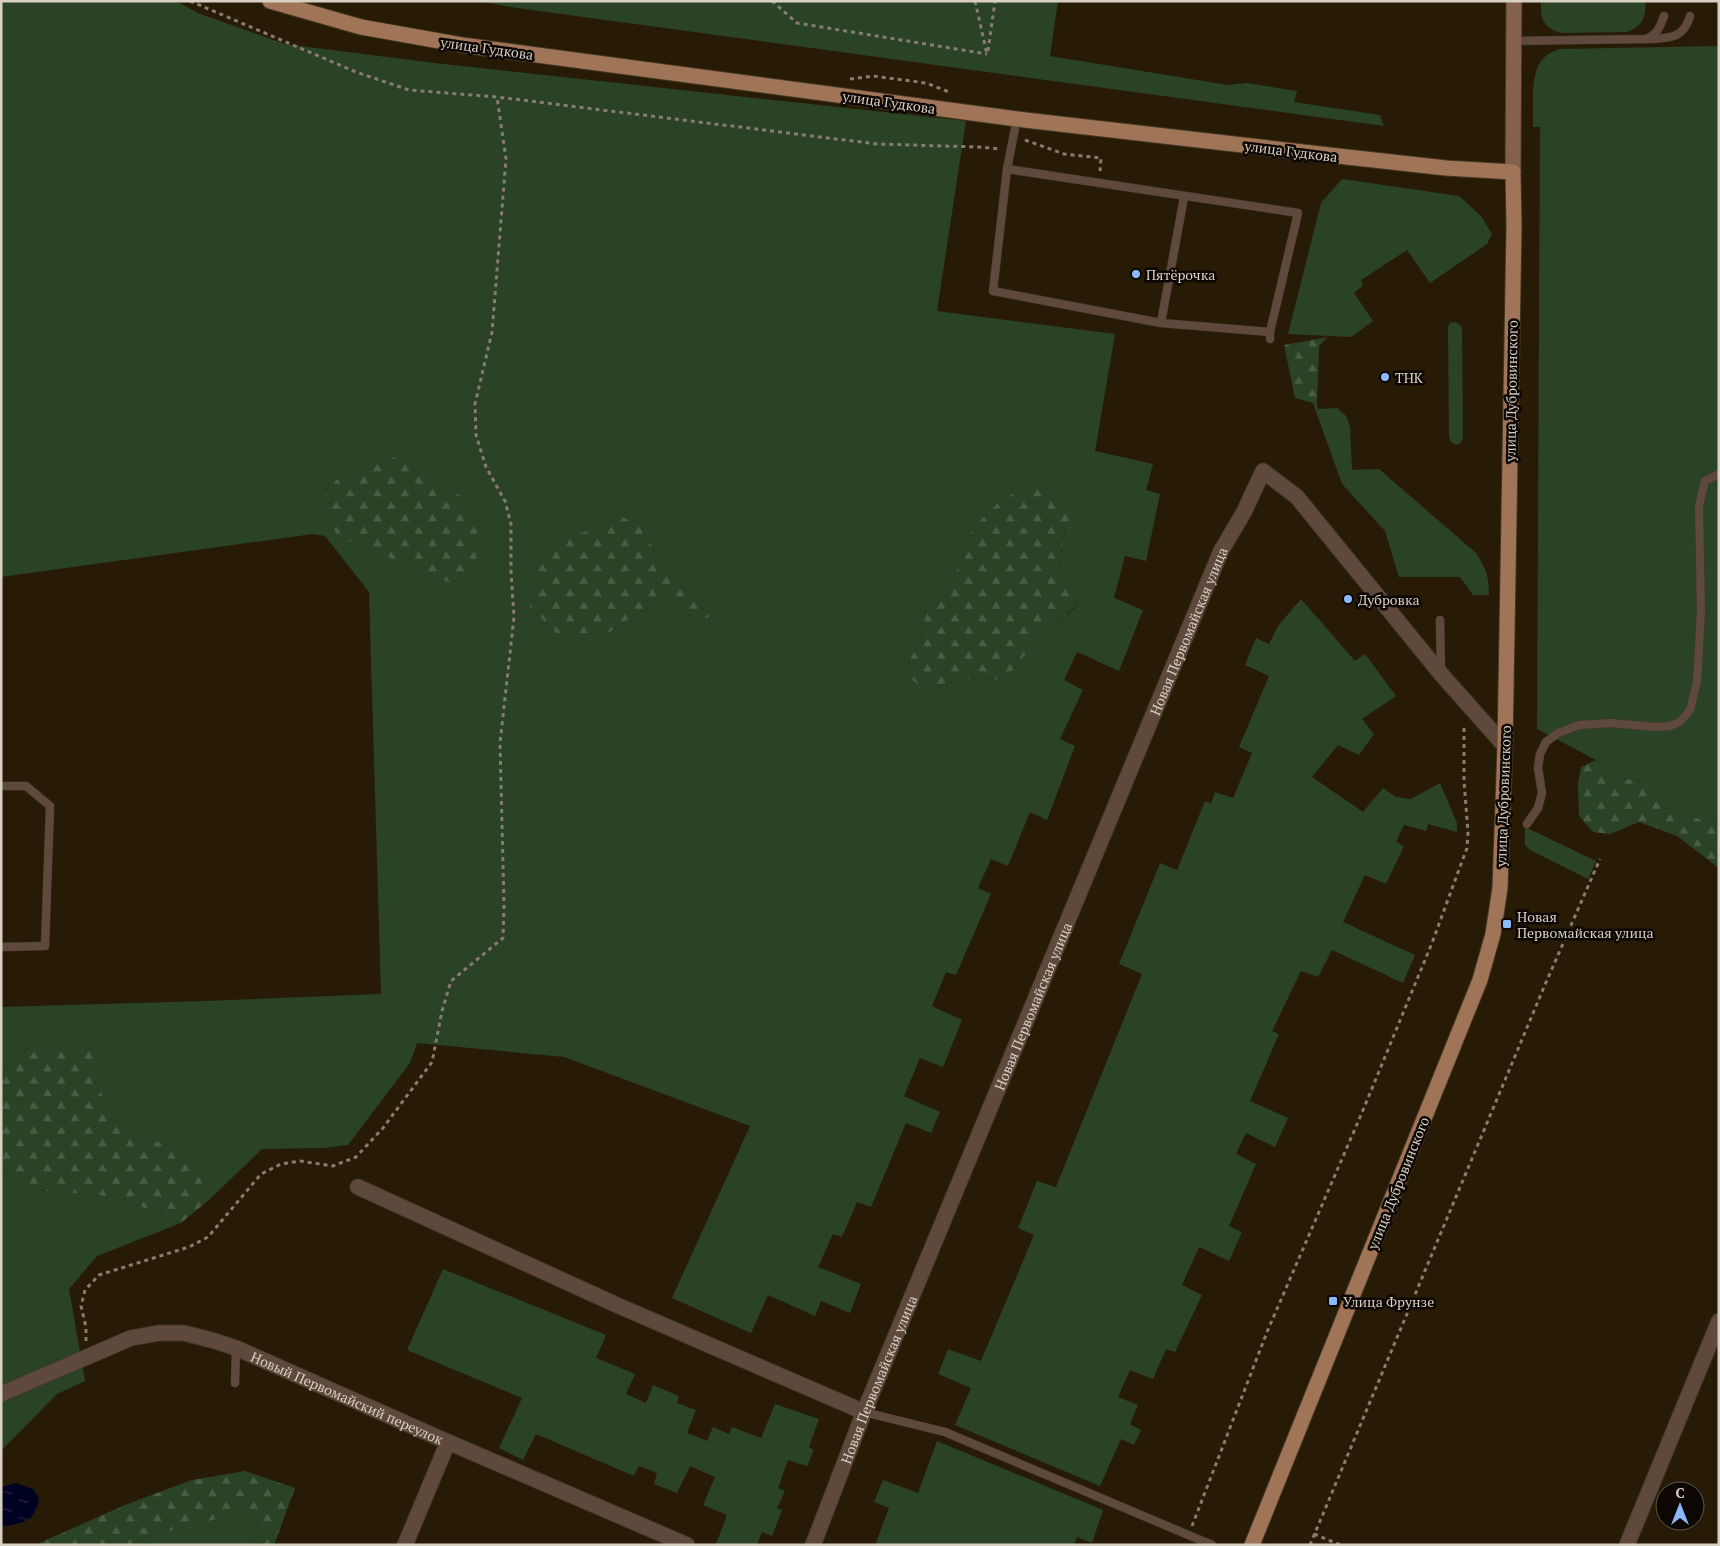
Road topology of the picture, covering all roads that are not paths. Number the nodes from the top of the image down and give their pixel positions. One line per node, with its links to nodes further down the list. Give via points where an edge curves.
1 (270, 1): 7 (main road, улица Гудкова, via 361,27 462,45)
2 (1514, 1): 6 (main road, улица Дубровинского)
3 (1664, 16): 5 (lane, via 1660,28)
4 (1690, 16): 5 (lane, via 1684,30 1676,36)
5 (1646, 39): 6 (lane)
6 (1514, 41): 9 (main road, улица Дубровинского)
7 (1021, 119): 8 (lane); 9 (main road, улица Гудкова, via 1446,168)
8 (1008, 169): 10 (lane); 11 (lane, via 993,291)
9 (1513, 172): 15 (main road, улица Дубровинского)
10 (1184, 197): 11 (lane); 11 (lane, via 1298,213 1270,335)
11 (1161, 323)
12 (1719, 474): 17 (lane, via 1705,481 1700,506 1701,612 1697,682 1690,710 1680,722 1670,726 1612,723 1579,725 1558,732 1546,742 1540,754 1538,768 1542,793 1538,808)
13 (1440, 620): 14 (lane)
14 (1441, 674): 15 (street); 24 (street, Новая Первомайская улица, via 1297,496 1263,471 1217,561)
15 (1504, 746): 26 (main road, улица Дубровинского, via 1500,888 1493,934 1480,980)
16 (1, 786): 18 (lane, via 26,786 50,806 45,946)
17 (1527, 824)
18 (1, 947)
19 (358, 1187): 24 (street, via 619,1306)
20 (1719, 1321): 31 (street)
21 (236, 1348): 22 (lane); 23 (street, Новый Первомайский переулок, via 184,1334 130,1338); 25 (street, Новый Первомайский переулок)
22 (235, 1383)
23 (1, 1394)
24 (864, 1412): 27 (street, Новая Первомайская улица); 30 (lane, via 945,1432)
25 (448, 1442): 28 (street); 29 (street, Новый Первомайский переулок)
26 (1257, 1543)
27 (816, 1544)
28 (405, 1545)
29 (687, 1545)
30 (1212, 1545)
31 (1627, 1545)

